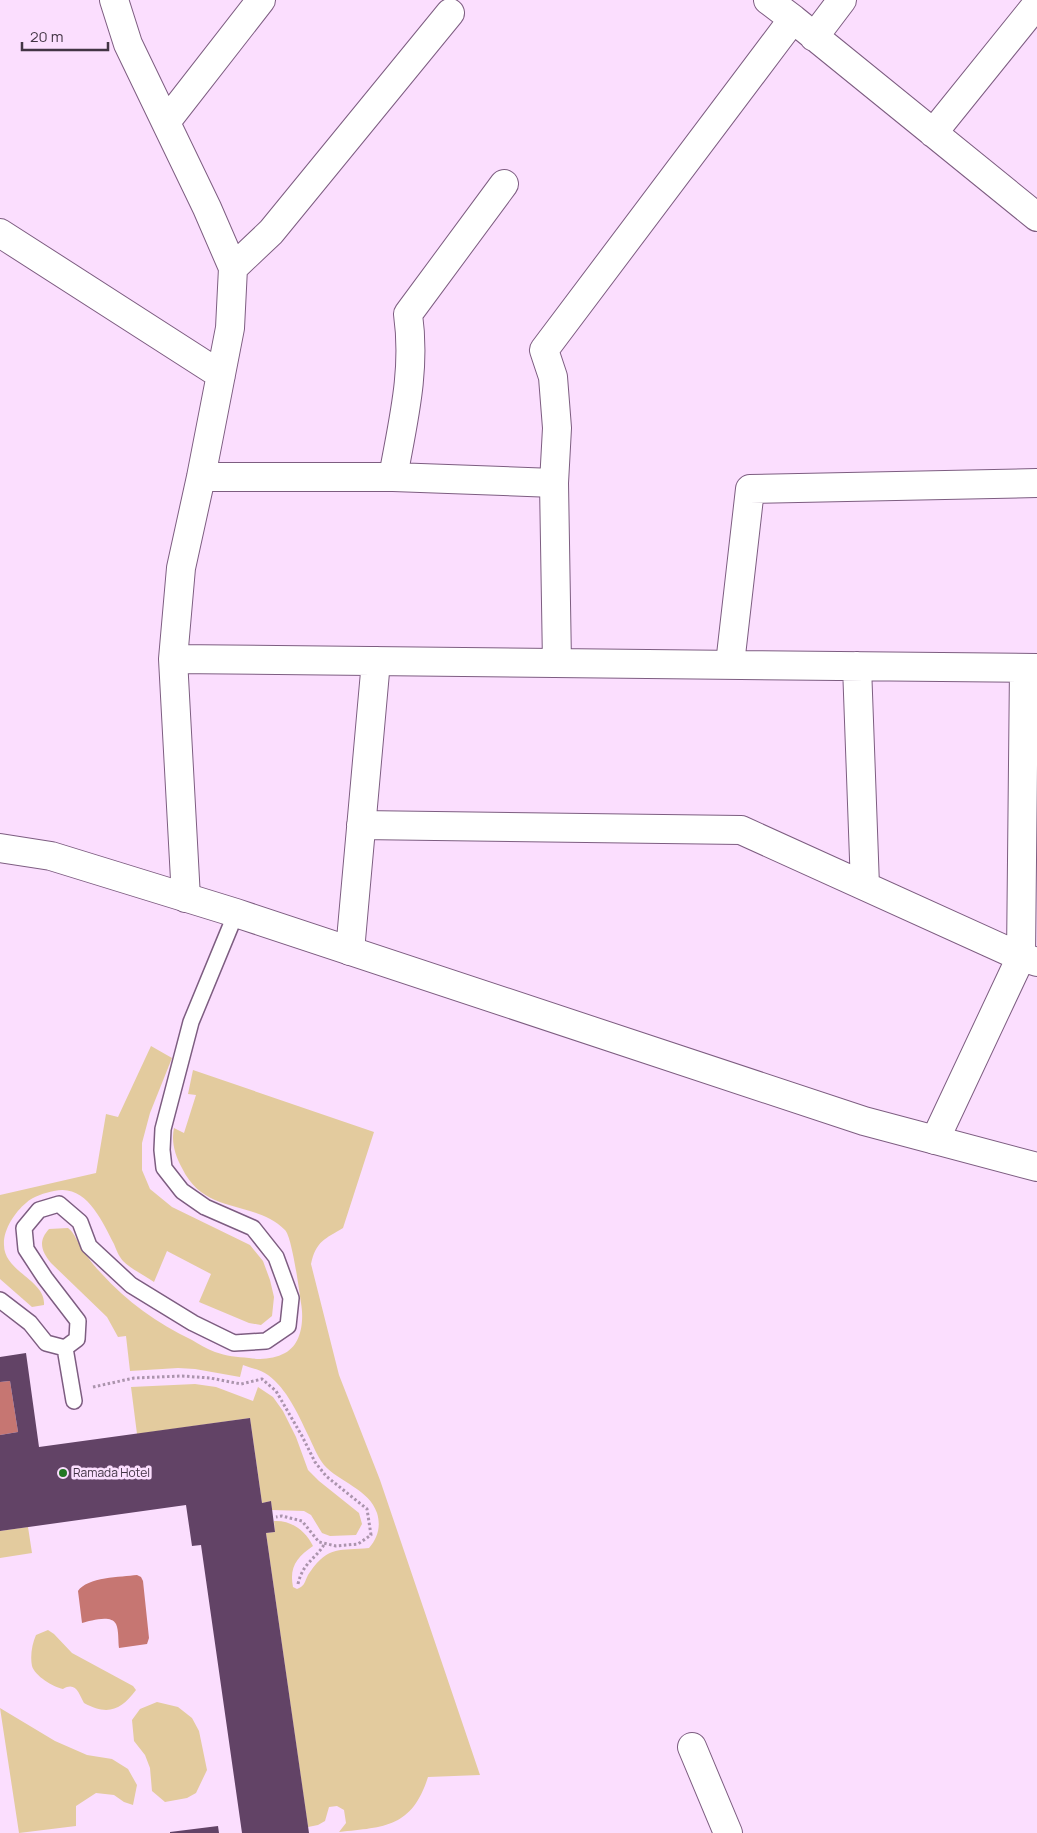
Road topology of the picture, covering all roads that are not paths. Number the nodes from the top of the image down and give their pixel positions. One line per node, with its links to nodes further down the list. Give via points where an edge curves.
1 (114, 0): 9 (street, via 128,44)
2 (261, 0): 9 (street)
3 (768, 0): 7 (street)
4 (842, 0): 8 (street)
5 (1037, 4): 10 (street)
6 (450, 13): 14 (street, via 271,232)
7 (793, 19): 8 (street); 18 (street, via 544,350 553,377 557,428)
8 (814, 37): 10 (street)
9 (166, 122): 14 (street)
10 (933, 133): 12 (street)
11 (504, 184): 17 (street, via 408,314 412,338 411,374)
12 (1037, 218)
13 (0, 233): 15 (street)
14 (233, 268): 15 (street, via 230,328)
15 (221, 375): 16 (street)
16 (201, 477): 17 (street); 20 (street, via 181,568)
17 (393, 477): 18 (street)
18 (554, 483): 22 (street)
19 (1037, 483): 23 (street, via 750,489)
20 (173, 659): 21 (street); 30 (street)
21 (376, 661): 22 (street); 26 (street)
22 (556, 663): 23 (street)
23 (730, 664): 24 (street)
24 (857, 666): 25 (street); 29 (street)
25 (1031, 668): 27 (street)
26 (361, 825): 29 (street, via 741,830); 32 (street)
27 (1030, 838): 33 (street)
28 (0, 848): 30 (street, via 50,856)
29 (865, 886): 33 (street)
30 (186, 898): 31 (street)
31 (236, 913): 32 (street); 37 (lane, via 191,1022 163,1129 164,1168 182,1191 205,1207 253,1228 276,1257 291,1298 288,1326 266,1341 234,1343 193,1323 131,1285 90,1246 80,1222 59,1204 39,1210 24,1228 26,1249 78,1321 78,1339)
32 (350, 951): 34 (street, via 855,1118)
33 (1029, 960): 34 (street)
34 (935, 1140): 35 (street)
35 (1037, 1168)
36 (0, 1300): 37 (lane, via 30,1323 46,1342)
37 (65, 1348): 38 (lane)
38 (73, 1396)
39 (692, 1747): 40 (street)
40 (728, 1833)

